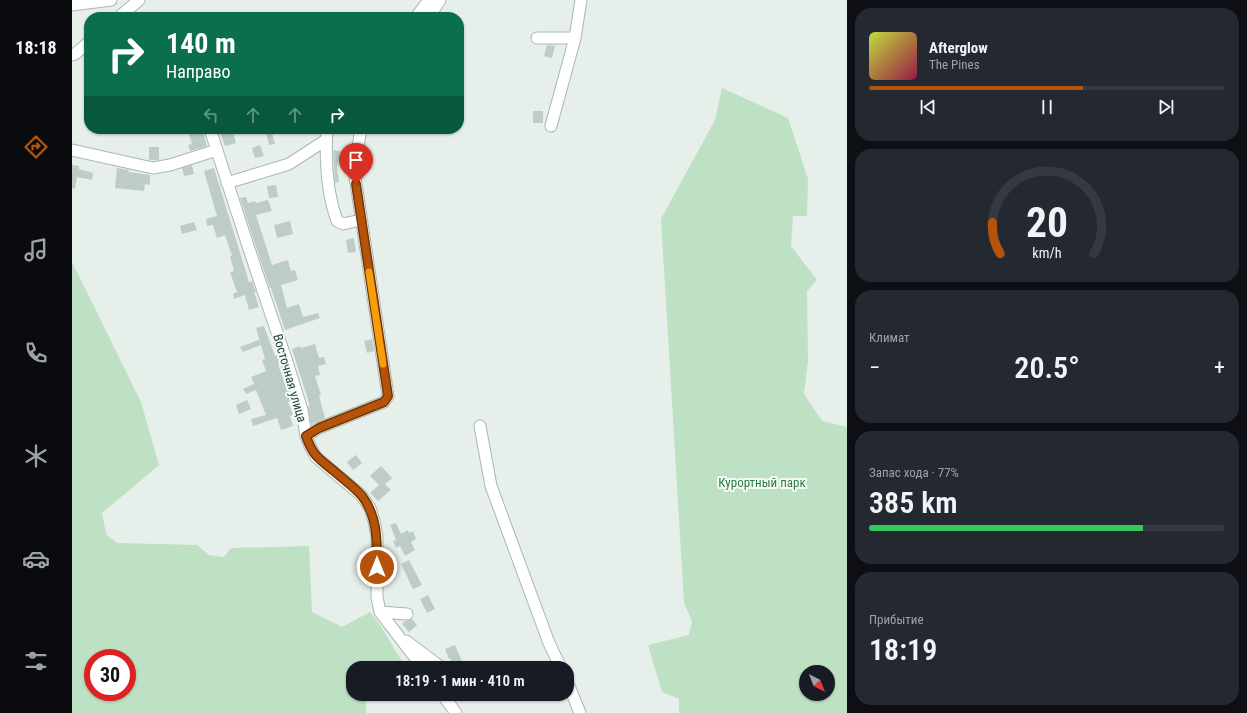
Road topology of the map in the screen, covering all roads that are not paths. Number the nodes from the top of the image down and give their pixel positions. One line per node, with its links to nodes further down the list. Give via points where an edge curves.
1 (111, 0): 6 (street)
2 (139, 0): 7 (street)
3 (429, 0): 8 (street)
4 (440, 0): 9 (street)
5 (581, 0): 11 (street)
6 (72, 5)
7 (124, 12)
8 (420, 12)
9 (432, 12)
10 (537, 38): 11 (street)
11 (575, 38): 14 (street)
12 (84, 46): 13 (street)
13 (72, 55)
14 (551, 126)
15 (212, 134): 19 (street, Восточная улица)
16 (327, 134): 20 (street, via 289,164); 21 (street, via 330,189 337,221 343,224)
17 (360, 134): 21 (street, via 354,170)
18 (72, 150): 19 (street, via 153,168)
19 (217, 150): 20 (street, Восточная улица)
20 (227, 183): 23 (street, Восточная улица, via 302,410)
21 (361, 220): 23 (street, via 388,396 384,402 319,428)
22 (480, 426): 29 (street, via 491,486)
23 (306, 436): 24 (street, Восточная улица, via 316,457 361,495 370,508 377,537 377,597)
24 (380, 612): 25 (street); 26 (street, Восточная улица)
25 (407, 614)
26 (399, 637): 27 (street, Восточная улица); 28 (street)
27 (418, 661)
28 (433, 661)
29 (558, 661)
30 (574, 698): 33 (street)
31 (447, 701): 32 (street)
32 (456, 713)
33 (580, 713)

